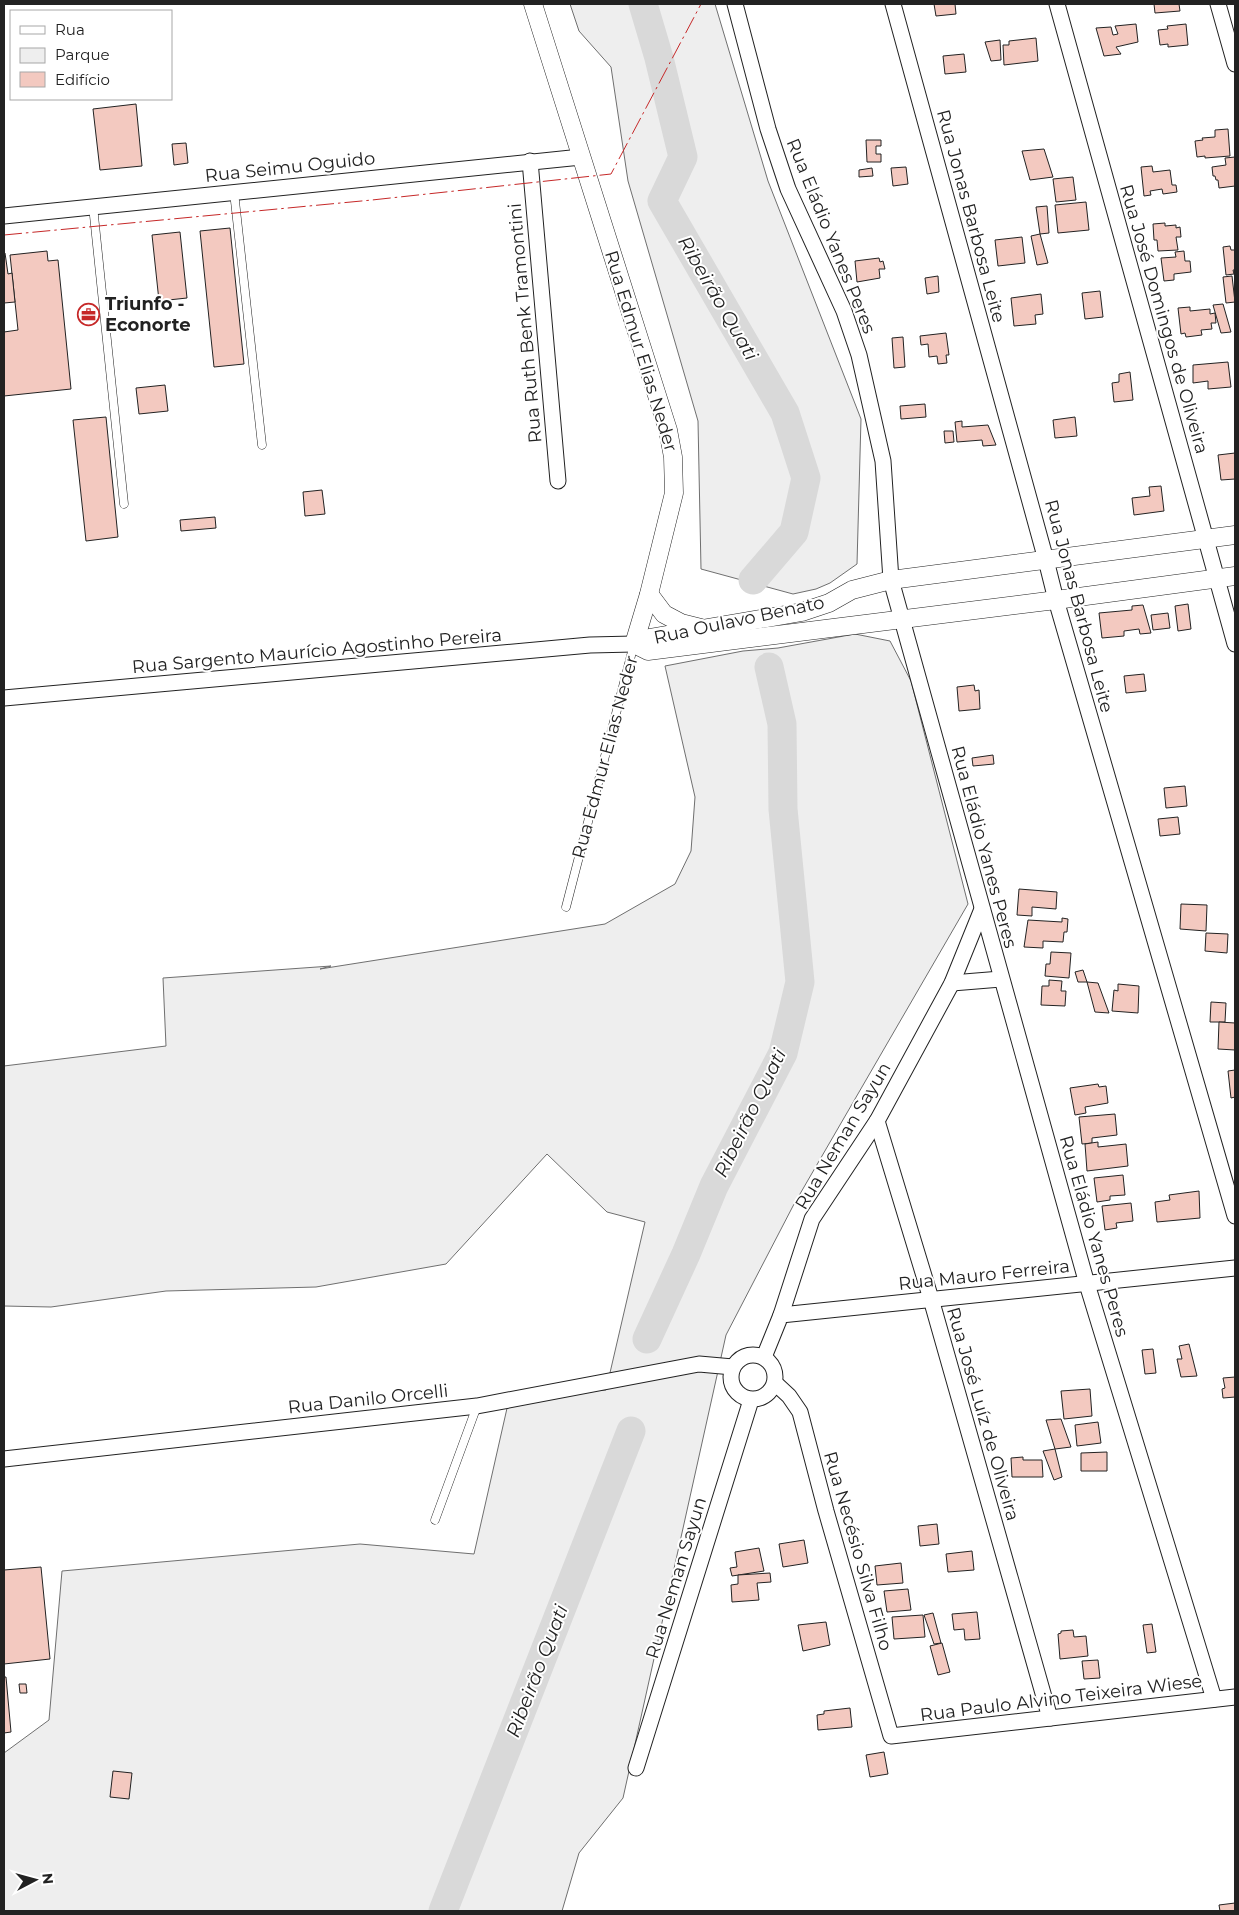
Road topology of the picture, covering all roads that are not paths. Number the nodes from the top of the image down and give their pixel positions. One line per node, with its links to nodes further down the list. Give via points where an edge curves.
1 (532, 4): 7 (street, Rua Edmur Elias Neder)
2 (735, 4): 20 (street, Rua Eládio Yanes Peres, via 768,129 788,189 844,311 859,355 883,461)
3 (893, 4): 17 (street, Rua Jonas Barbosa Leite)
4 (1057, 4): 16 (street, Rua José Domingos de Oliveira)
5 (1218, 4): 6 (street)
6 (1235, 64)
7 (581, 157): 8 (street, Rua Seimu Oguido); 21 (street, Rua Edmur Elias Neder, via 674,457 674,493)
8 (530, 162): 9 (street, Rua Seimu Oguido); 13 (street, Rua Ruth Benk Tramontini)
9 (234, 192): 10 (street, Rua Seimu Oguido); 12 (lane)
10 (93, 206): 11 (street, Rua Seimu Oguido); 14 (lane)
11 (4, 216)
12 (262, 445)
13 (558, 481)
14 (124, 504)
15 (1235, 535): 16 (street, Rua Oulavo Benato)
16 (1205, 538): 17 (street, Rua Oulavo Benato); 19 (street, Rua José Domingos de Oliveira)
17 (1046, 560): 20 (street, Rua Oulavo Benato); 22 (street, Rua Jonas Barbosa Leite)
18 (1235, 576): 19 (street, Rua Oulavo Benato)
19 (1216, 579): 22 (street, Rua Oulavo Benato); 26 (street, Rua José Domingos de Oliveira)
20 (891, 580): 23 (street, Rua Eládio Yanes Peres); 24 (street, Rua Oulavo Benato, via 852,590 830,603 802,612)
21 (649, 594): 24 (street, via 664,614); 25 (street, Rua Edmur Elias Neder)
22 (1056, 600): 23 (street, Rua Oulavo Benato); 33 (street, Rua Jonas Barbosa Leite)
23 (902, 620): 25 (street, Rua Oulavo Benato, via 648,651); 29 (street, Rua Eládio Yanes Peres)
24 (704, 629): 25 (street, Rua Oulavo Benato, via 649,638)
25 (634, 644): 27 (street, Rua Sargento Maurício Agostinho Pereira, via 590,645); 28 (lane, Rua Edmur Elias Neder)
26 (1235, 644)
27 (4, 698)
28 (566, 906)
29 (982, 909): 30 (street, Rua Eládio Yanes Peres); 31 (street, Rua Neman Sayun)
30 (1001, 979): 31 (street); 35 (street, Rua Eládio Yanes Peres)
31 (952, 983): 32 (street, Rua Neman Sayun)
32 (877, 1122): 36 (street, Rua José Luíz de Oliveira); 37 (street, Rua Neman Sayun, via 812,1219)
33 (1235, 1216)
34 (1235, 1268): 35 (street, Rua Mauro Ferreira)
35 (1087, 1284): 36 (street, Rua Mauro Ferreira); 46 (street, Rua Eládio Yanes Peres)
36 (931, 1299): 37 (street, Rua Mauro Ferreira); 47 (street, Rua José Luíz de Oliveira)
37 (781, 1315): 38 (street)
38 (764, 1357): 39 (street, via 744,1357); 40 (street, via 776,1373)
39 (734, 1367): 41 (street, via 731,1374 734,1388 738,1394); 42 (street, Rua Danilo Orcelli, via 699,1364)
40 (775, 1383): 41 (street, via 764,1397); 48 (street, Rua Necésio Silva Filho, via 800,1412)
41 (751, 1400): 49 (street, Rua Neman Sayun)
42 (478, 1406): 43 (street, Rua Danilo Orcelli); 44 (lane)
43 (4, 1459)
44 (435, 1520)
45 (1235, 1697): 46 (street, Rua Paulo Alvino Teixeira Wiese)
46 (1214, 1699): 47 (street, Rua Paulo Alvino Teixeira Wiese)
47 (1050, 1718): 48 (street, Rua Paulo Alvino Teixeira Wiese)
48 (891, 1736)
49 (636, 1768)

